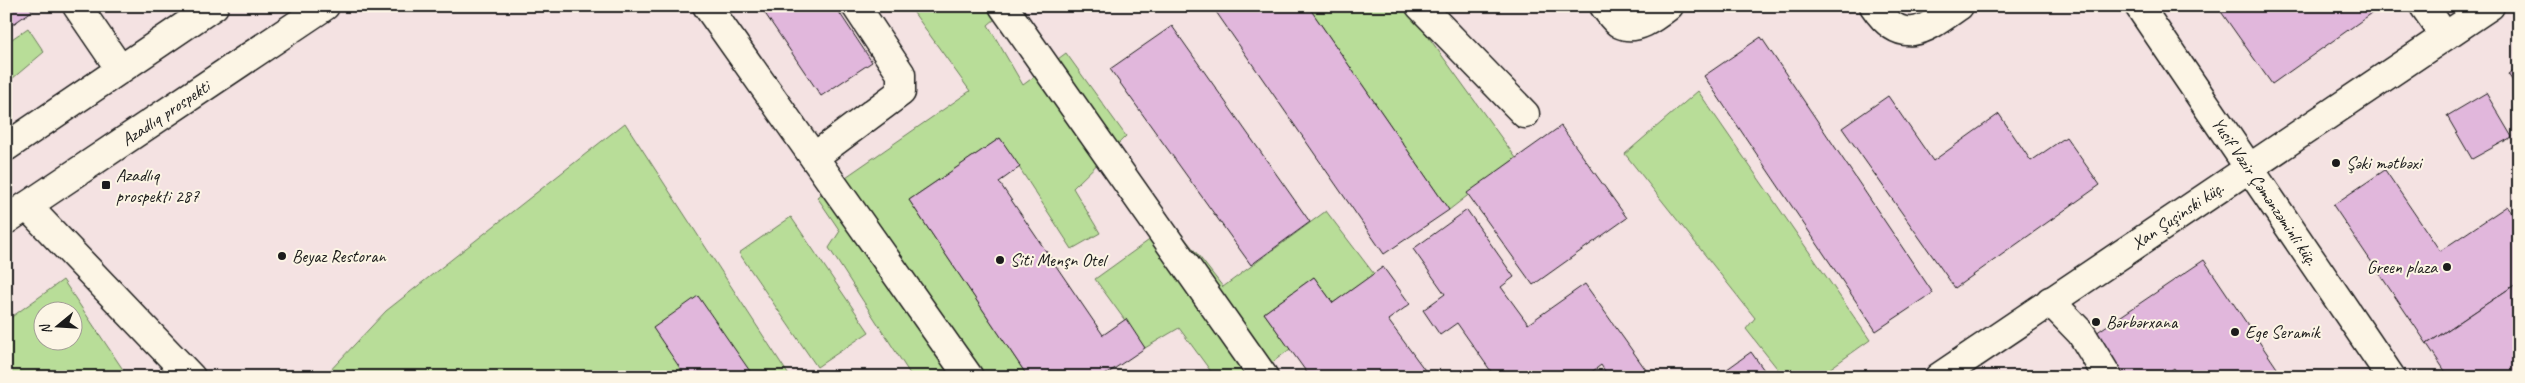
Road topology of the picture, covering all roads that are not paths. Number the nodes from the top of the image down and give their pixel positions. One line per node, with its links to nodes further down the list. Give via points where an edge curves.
1 (77, 6): 16 (main road)
2 (214, 6): 16 (main road)
3 (325, 6): 21 (main road, Azadlıq prospekti)
4 (707, 6): 19 (main road)
5 (856, 6): 19 (main road, via 901,74 901,92)
6 (1003, 6): 25 (main road)
7 (1420, 6): 17 (main road)
8 (1604, 6): 9 (main road, via 1618,23 1632,26)
9 (1669, 6)
10 (1874, 6): 11 (main road, via 1895,29 1908,32 1926,29)
11 (1959, 6)
12 (2139, 6): 20 (main road, Yusif Vəzir Çəmənzəminli küç.)
13 (2424, 6): 15 (main road)
14 (2490, 6): 15 (main road, Xan Şuşinski küç.)
15 (2445, 36): 20 (main road, Xan Şuşinski küç.)
16 (120, 68): 18 (main road)
17 (1525, 114)
18 (6, 147)
19 (814, 157): 24 (main road)
20 (2248, 167): 22 (main road, Xan Şuşinski küç.); 28 (main road, Yusif Vəzir Çəmənzəminli küç.)
21 (17, 213): 23 (main road)
22 (2050, 301): 26 (main road, Xan Şuşinski küç.); 27 (main road, via 2081,333)
23 (191, 377)
24 (969, 377)
25 (1264, 377)
26 (1939, 377)
27 (2108, 377)
28 (2391, 377)

